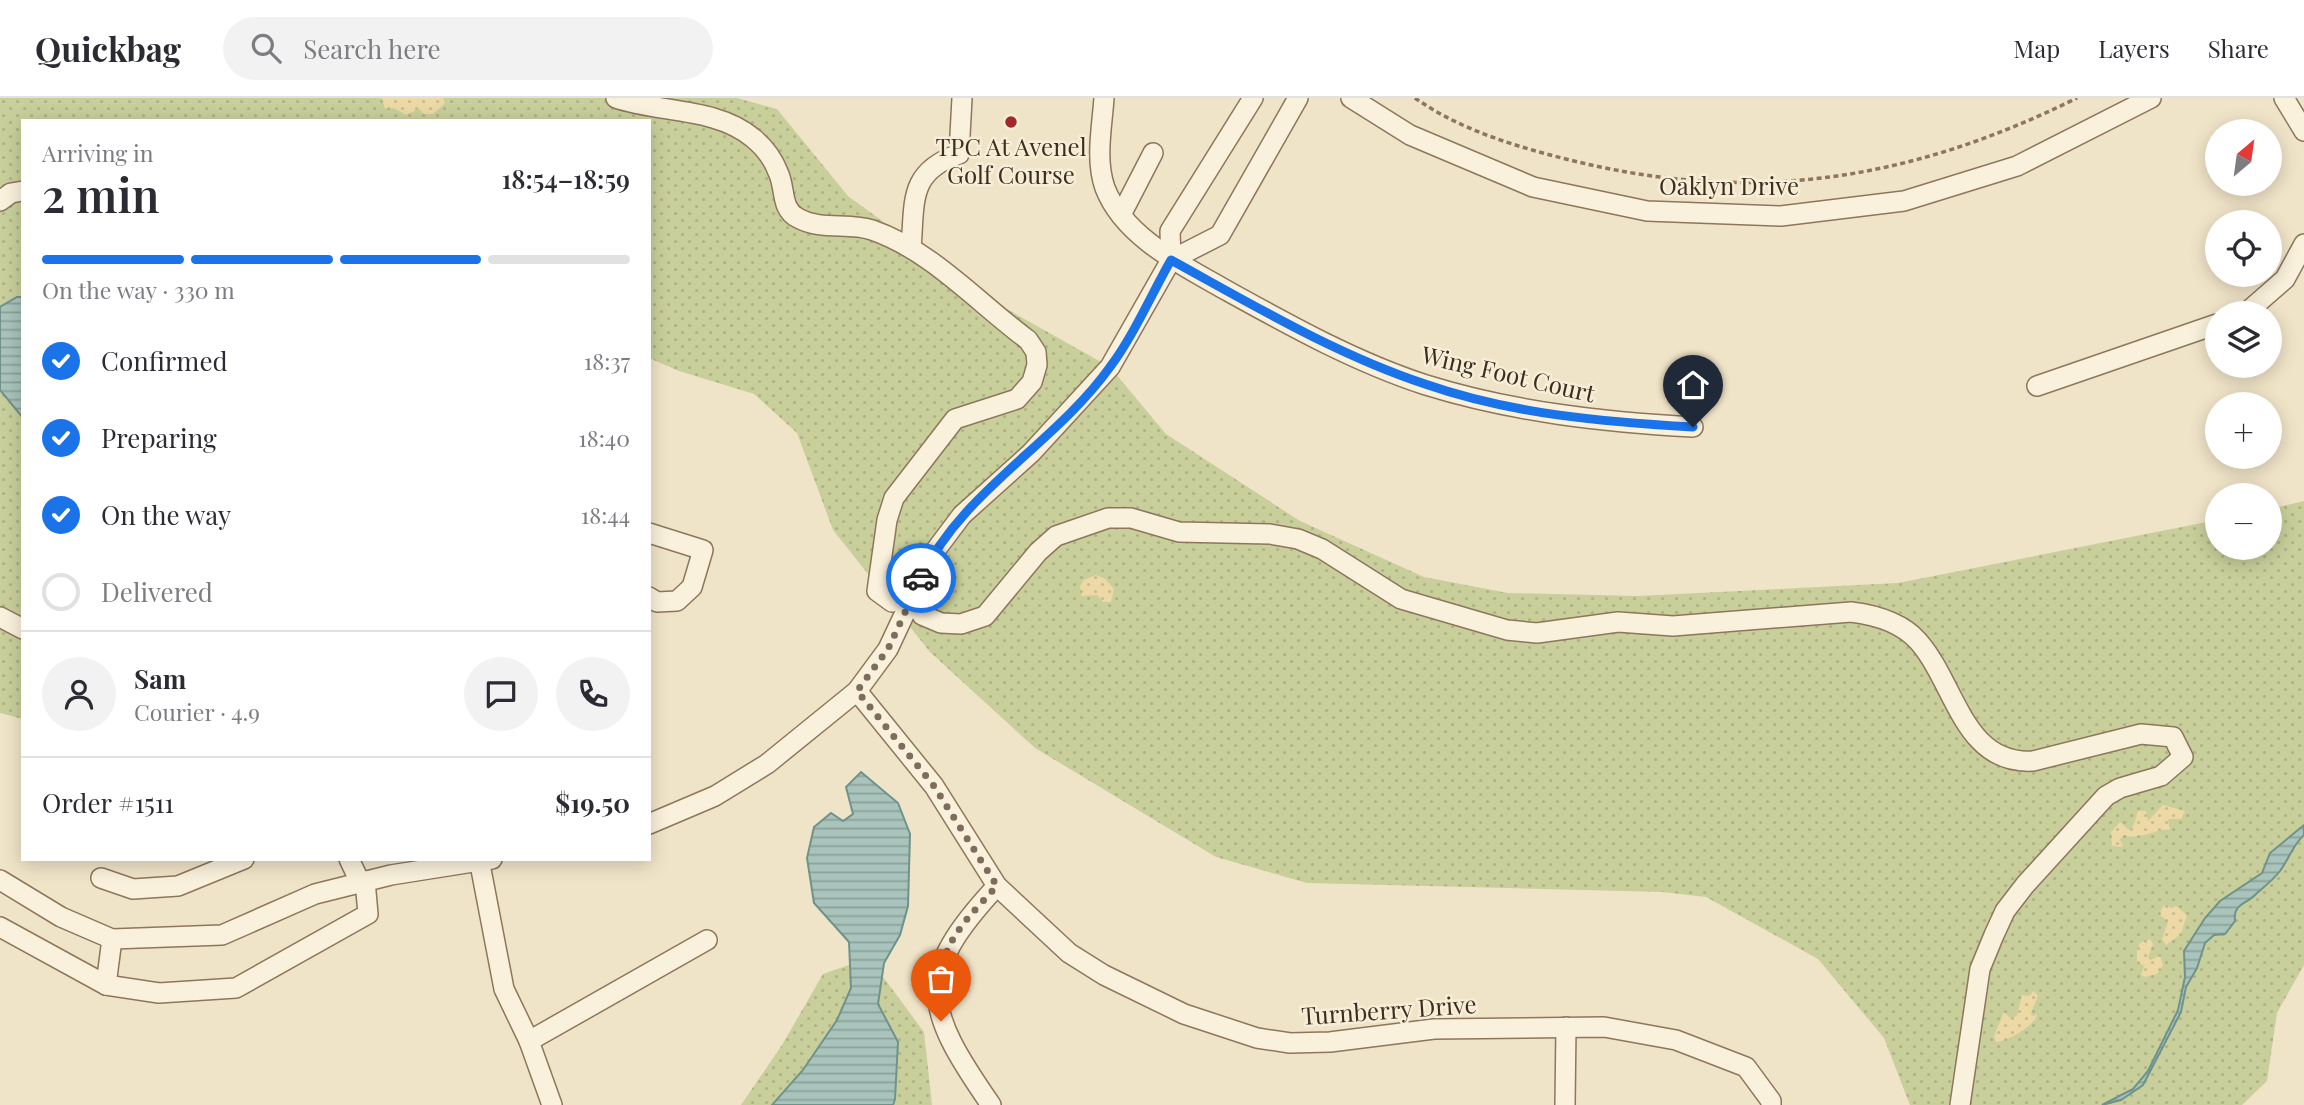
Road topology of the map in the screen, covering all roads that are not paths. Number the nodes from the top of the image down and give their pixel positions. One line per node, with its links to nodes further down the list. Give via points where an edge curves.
1 (616, 98): 15 (street, via 737,126 771,158 787,209 798,218 818,225 869,229)
2 (962, 98): 15 (street, via 959,154 939,161 916,188)
3 (1104, 98): 13 (street, Wing Foot Court, via 1099,153 1105,187)
4 (1252, 98): 16 (street, via 1170,231)
5 (1298, 98): 16 (street, via 1220,235)
6 (1351, 98): 7 (street, Oaklyn Drive, via 1410,135 1533,187 1647,211 1781,216 1904,201 2004,170)
7 (2151, 98)
8 (2284, 98): 9 (street)
9 (2304, 131)
10 (1153, 153): 13 (street)
11 (21, 191): 12 (street)
12 (0, 201)
13 (1121, 215): 16 (street, Wing Foot Court)
14 (2304, 244): 17 (street, via 2285,279)
15 (911, 248): 23 (street, via 1028,340 1037,365 1032,382 1017,399 955,419 894,498 877,591)
16 (1171, 260): 20 (street, Wing Foot Court, via 1316,340 1425,385 1603,422); 27 (street, via 1110,368 1031,453 962,515 932,555 888,649)
17 (2260, 301)
18 (2205, 328): 19 (street)
19 (2037, 386)
20 (1693, 427)
21 (651, 534): 22 (street, via 703,550 692,587 677,601)
22 (651, 598)
23 (892, 602)
24 (922, 615): 47 (street, via 941,623 961,624 985,616 1056,536 1108,517 1131,519 1179,532 1298,539 1401,599 1507,630 1537,633 1618,622 1673,626 1874,614 1917,640 1967,725 1997,756 2015,762 2034,761 2141,734 2173,737 2183,757 2161,776 2106,796 2005,911 1980,969)
25 (0, 617): 26 (street)
26 (21, 628)
27 (857, 691): 28 (street, via 767,764 715,796); 36 (street, Turnberry Drive, via 934,786)
28 (651, 823)
29 (239, 861): 33 (street, via 178,887 134,889)
30 (350, 861): 35 (street)
31 (478, 861): 35 (street)
32 (483, 861): 42 (street, via 504,989)
33 (101, 878)
34 (0, 880): 38 (street, via 61,917)
35 (362, 882): 38 (street, via 315,894 222,935); 40 (street, via 368,914 236,988 159,993)
36 (997, 886): 41 (street, Turnberry Drive, via 1069,953 1104,975 1184,1014 1257,1038 1330,1042 1434,1030); 44 (street, via 963,923 942,960 937,990 941,1021 959,1059)
37 (0, 928): 40 (street)
38 (112, 939): 40 (street)
39 (707, 940): 42 (street)
40 (106, 985)
41 (1566, 1027): 45 (street); 46 (street, Turnberry Drive, via 1604,1027 1676,1040 1746,1067)
42 (529, 1041): 43 (street)
43 (552, 1105)
44 (991, 1105)
45 (1565, 1105)
46 (1771, 1105)
47 (1960, 1105)

